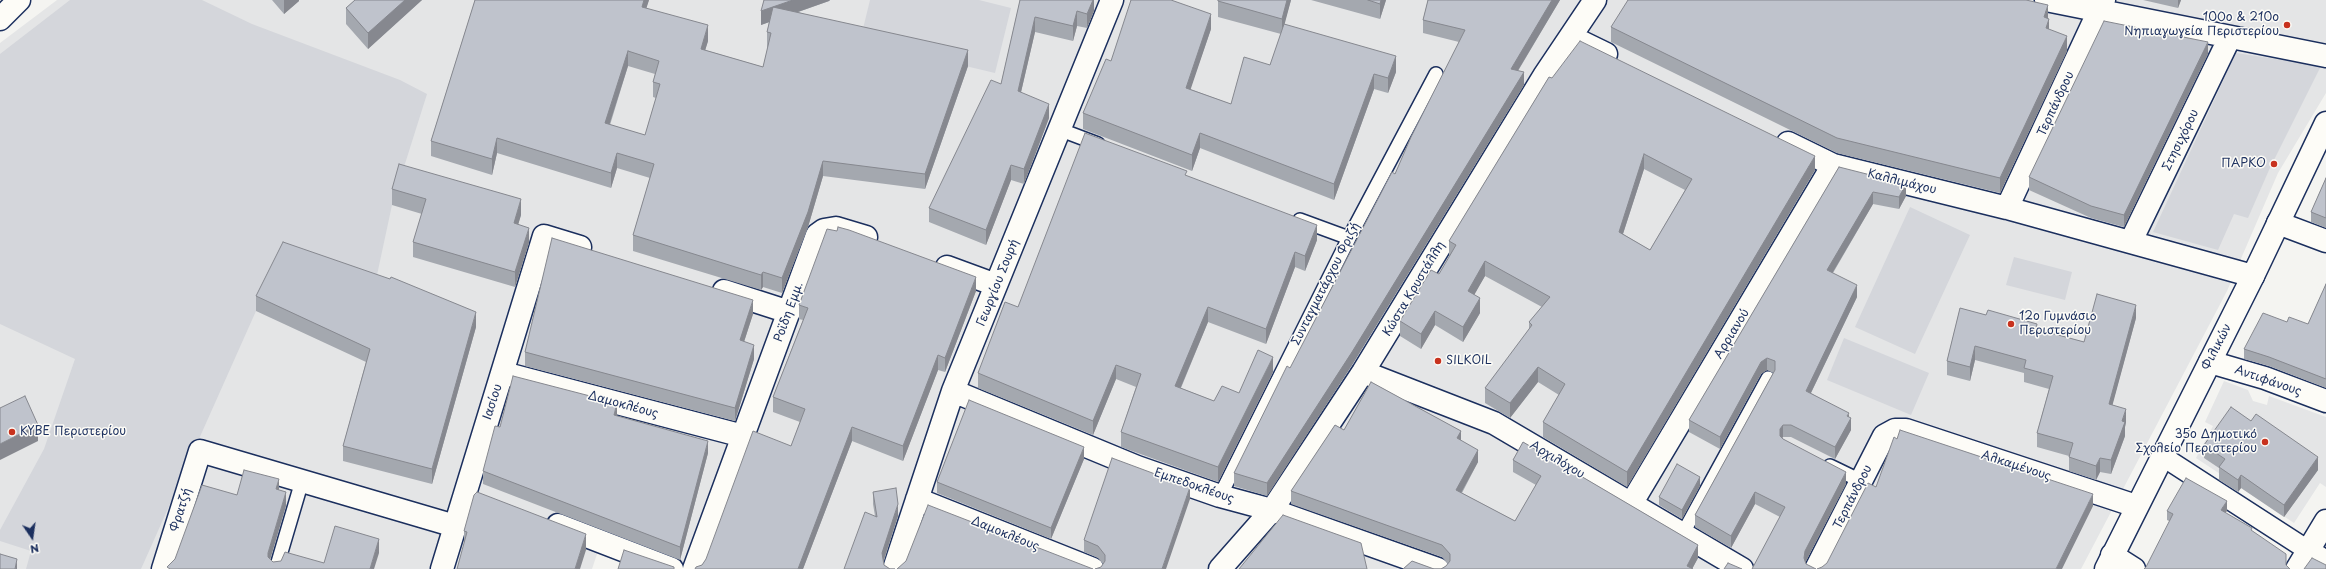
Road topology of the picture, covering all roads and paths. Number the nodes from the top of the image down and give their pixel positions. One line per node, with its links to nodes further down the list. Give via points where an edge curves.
1 (19, 0): 6 (main road)
2 (1112, 0): 13 (main road, Γεωργίου Σουρή)
3 (1595, 0): 7 (main road, Κώστα Κρυστάλλη)
4 (2046, 0): 5 (main road)
5 (2102, 6): 8 (main road); 17 (main road, Τερπάνδρου)
6 (0, 19)
7 (1571, 37): 10 (main road); 31 (main road, Κώστα Κρυστάλλη, via 1540,82)
8 (2230, 37): 9 (main road); 21 (main road, Στησιχόρου)
9 (2326, 56)
10 (1621, 61)
11 (1436, 74): 20 (lane, Συνταγματάρχου Φριζή)
12 (2326, 123): 19 (main road, Φιλικών)
13 (1061, 130): 15 (lane); 28 (main road, Γεωργίου Σουρή)
14 (1769, 134): 16 (main road, Καλλιμάχου)
15 (1113, 149)
16 (1833, 165): 17 (main road, Καλλιμάχου); 46 (main road, Αρριανού)
17 (2007, 208): 21 (main road, Καλλιμάχου)
18 (1290, 216): 20 (lane)
19 (2278, 223): 22 (main road); 26 (main road, Φιλικών)
20 (1349, 238): 43 (lane, Συνταγματάρχου Φριζή)
21 (2131, 241): 26 (main road, Καλλιμάχου)
22 (2326, 241)
23 (882, 243): 29 (main road, Ροϊδη Εμμ., via 836,228 824,230 816,235)
24 (596, 252): 32 (main road, Ιασίου, via 544,236)
25 (925, 259): 28 (main road)
26 (2253, 276): 30 (main road, Φιλικών)
27 (708, 286): 29 (main road)
28 (996, 286): 34 (main road, Γεωργίου Σουρή)
29 (789, 312): 37 (main road, Ροϊδη Εμμ.)
30 (2210, 362): 35 (main road, Αντιφάνους, via 2265,378); 38 (main road, Φιλικών)
31 (1363, 372): 46 (main road, Αρχιλόχου, via 1494,423); 48 (main road, Κώστα Κρυστάλλη)
32 (503, 373): 37 (main road, Δαμοκλέους); 42 (main road, Ιασίου)
33 (1768, 378): 52 (lane)
34 (953, 391): 43 (main road, Εμπεδοκλέους, via 1137,467); 45 (main road, Γεωργίου Σουρή)
35 (2326, 401)
36 (1894, 430): 41 (main road, Τερπάνδρου, via 1884,436); 47 (main road, Αλκαμένους, via 1906,430)
37 (743, 436): 60 (main road, Ροϊδη Εμμ.)
38 (2162, 456): 47 (main road, Φιλικών); 53 (street)
39 (1821, 461): 41 (lane)
40 (302, 481): 51 (main road); 56 (main road, Φρατζή, via 200,451); 57 (lane)
41 (1861, 481): 66 (main road, Τερπάνδρου)
42 (465, 490): 44 (main road); 51 (main road, Ιασίου)
43 (1220, 496): 48 (main road, Εμπεδοκλέους)
44 (487, 498)
45 (917, 500): 61 (main road, Γεωργίου Σουρή); 62 (main road, Δαμοκλέους)
46 (1630, 504): 52 (main road, Αρχιλόχου)
47 (2136, 506): 55 (main road, Φιλικών)
48 (1272, 510): 54 (main road, Εμπεδοκλέους); 63 (main road, Κώστα Κρυστάλλη)
49 (539, 518): 59 (main road)
50 (2326, 521): 53 (main road)
51 (455, 526): 58 (main road, Ιασίου)
52 (1682, 535): 65 (main road, Αρχιλόχου)
53 (2318, 557): 68 (main road)
54 (1381, 559): 64 (main road, Εμπεδοκλέους)
55 (2109, 562): 67 (main road)
56 (163, 569)
57 (276, 569)
58 (442, 569)
59 (672, 569)
60 (694, 569)
61 (894, 569)
62 (1093, 569)
63 (1220, 569)
64 (1438, 569)
65 (1742, 569)
66 (1816, 569)
67 (2134, 569)
68 (2297, 569)

